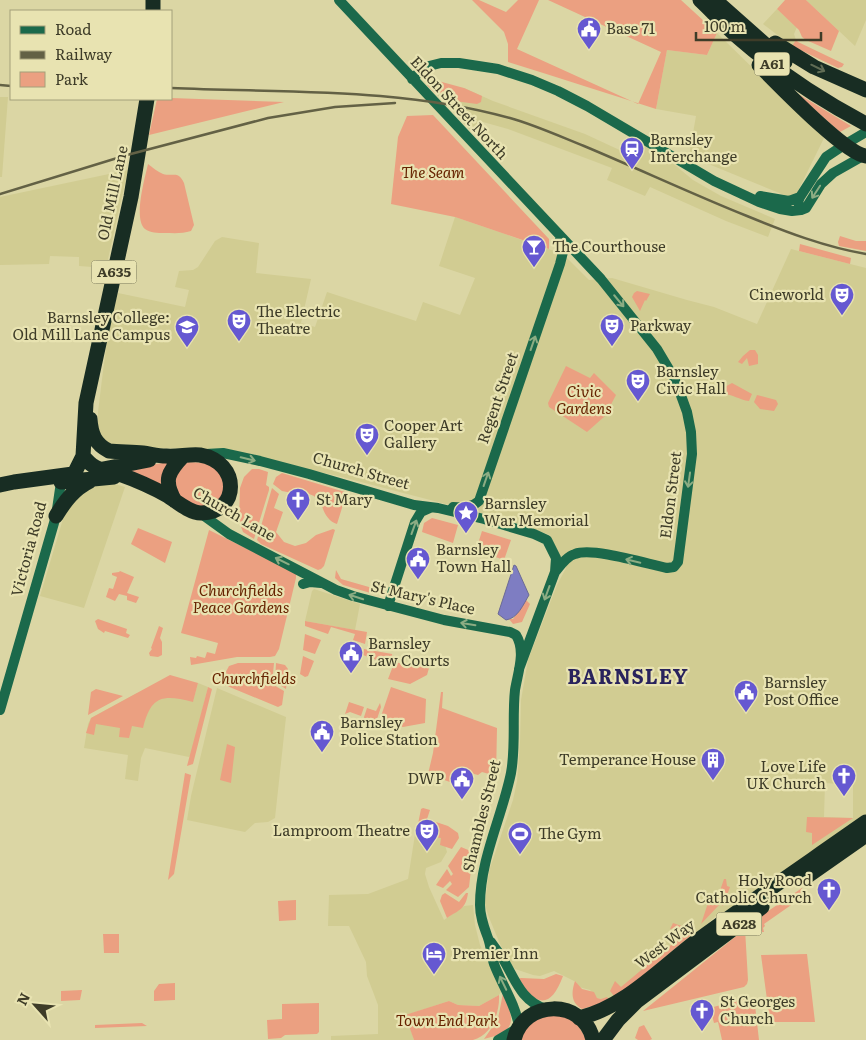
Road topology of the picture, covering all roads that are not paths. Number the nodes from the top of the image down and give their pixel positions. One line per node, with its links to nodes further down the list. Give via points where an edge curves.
1 (339, 0): 6 (street, Eldon Street North)
2 (700, 0): 5 (highway, A61)
3 (715, 0): 4 (highway, A61)
4 (731, 16): 7 (highway, A61, one-way to 7, via 814,66); 9 (highway, A61, via 794,69)
5 (738, 37): 9 (highway, A61, via 814,95); 10 (highway, A61, via 758,64)
6 (412, 79): 16 (street, via 424,67 459,63 498,69 532,80 569,96 688,167); 19 (street, Eldon Street North)
7 (866, 90)
8 (147, 100): 22 (highway, Old Mill Lane / A635, via 131,198)
9 (861, 116)
10 (828, 131): 12 (highway, A61); 14 (street, via 829,142)
11 (866, 132): 12 (street)
12 (844, 144): 13 (highway, A61); 14 (street)
13 (865, 156): 15 (street)
14 (823, 161): 15 (street, via 830,168); 17 (street)
15 (841, 168): 18 (street, one-way to 18, via 821,184 806,208)
16 (737, 192): 17 (street, via 789,202); 18 (street, via 780,209)
17 (800, 197): 18 (street)
18 (801, 210)
19 (559, 235): 20 (street, Regent Street, via 564,248); 21 (street, Eldon Street)
20 (560, 264): 21 (street, via 571,259); 32 (street, Regent Street, one-way to 20, via 464,508 479,501)
21 (587, 264): 35 (street, Eldon Street, one-way to 35, via 658,349 673,376 687,412 692,454 678,562 674,567 583,552 570,556)
22 (90, 382): 23 (highway, Old Mill Lane / A635, via 90,427 96,442 109,451); 25 (highway, Old Mill Lane / A635)
23 (128, 453): 26 (highway, Church Street / A635)
24 (200, 455): 27 (highway, Church Street / A635); 32 (street, Church Street, one-way to 32, via 223,453 242,457); 33 (highway, via 224,468 231,485 228,496 219,507)
25 (83, 456): 28 (highway); 29 (highway, Old Mill Lane / A635)
26 (166, 456): 27 (highway, Church Street / A635); 28 (highway, A635)
27 (183, 456): 31 (highway, via 173,466 168,479)
28 (98, 474): 29 (highway, A635); 31 (highway, Church Lane / A635, via 125,477); 34 (highway, via 69,496)
29 (67, 478): 30 (highway, A635); 34 (street, Victoria Road)
30 (0, 486)
31 (175, 501): 33 (highway, Church Lane / A635)
32 (434, 508): 35 (street, Church Street, via 490,520 547,540 556,558); 38 (street, one-way to 32, via 415,522 421,512)
33 (200, 513): 37 (street, Church Lane, one-way to 33, via 230,534)
34 (56, 516): 42 (street, Victoria Road)
35 (554, 572): 39 (street, Shambles Street, one-way to 39)
36 (303, 584): 37 (street)
37 (325, 584): 38 (street, St Mary's Place, one-way to 37)
38 (388, 606): 40 (street, St Mary's Place, one-way to 38)
39 (539, 613): 40 (street, Shambles Street, via 529,628); 41 (street, Shambles Street)
40 (516, 635): 41 (street, Shambles Street, via 521,649)
41 (519, 669): 45 (street, Shambles Street, via 511,771 480,892 480,914)
42 (0, 710)
43 (866, 822): 47 (highway, West Way / A628, via 701,938 616,1004)
44 (866, 835): 51 (highway, West Way / A628, via 675,971 624,1014)
45 (489, 939): 46 (street, Shambles Street, via 524,996); 48 (street, Shambles Street, one-way to 45, via 513,1004 494,963)
46 (546, 1009): 47 (highway, via 567,1010); 48 (highway, via 526,1019)
47 (579, 1018): 50 (highway)
48 (517, 1032): 49 (street)
49 (498, 1040)
50 (593, 1040)
51 (603, 1040)

